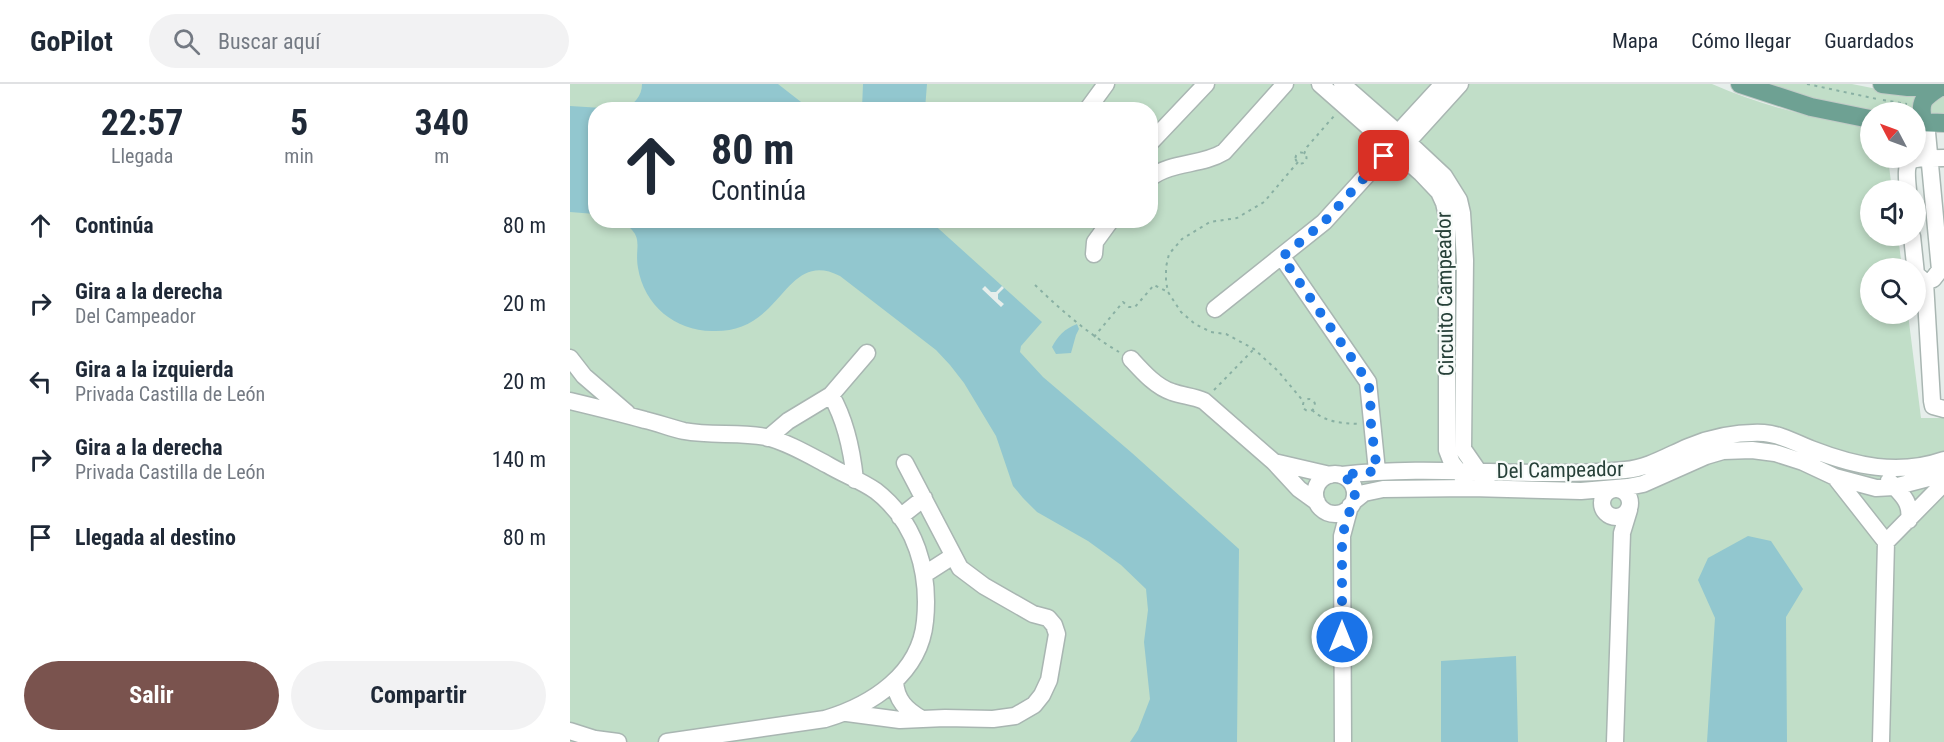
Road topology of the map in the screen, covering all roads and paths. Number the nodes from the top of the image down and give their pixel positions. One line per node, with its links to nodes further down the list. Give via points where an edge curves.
1 (1106, 84): 11 (street)
2 (1206, 84): 15 (street)
3 (1286, 84): 19 (street, via 1224,152)
4 (1320, 84): 12 (street, Circuito Campeador)
5 (1341, 84): 16 (street, Circuito Campeador)
6 (1443, 84): 16 (street)
7 (1460, 84): 16 (street)
8 (1740, 84): 13 (main road, via 1811,107)
9 (1882, 84): 10 (main road)
10 (1942, 87): 14 (main road, via 1923,101 1921,109)
11 (1093, 102)
12 (1344, 105): 16 (street, Circuito Campeador); 17 (path)
13 (1860, 117)
14 (1927, 122): 18 (street)
15 (1158, 135)
16 (1395, 146): 24 (street, via 1324,222); 29 (street, Circuito Campeador, via 1445,189)
17 (1304, 154)
18 (1936, 158): 20 (street, via 1908,163); 21 (street)
19 (1158, 172)
20 (1907, 180)
21 (1938, 187): 25 (street, via 1940,270)
22 (1105, 228): 23 (street, via 1095,242)
23 (1094, 254)
24 (1282, 257): 30 (street); 44 (street, via 1368,382)
25 (1926, 282)
26 (1035, 285): 31 (path)
27 (1168, 292): 31 (path, via 1154,285 1136,307 1123,302)
28 (1926, 299): 41 (street, via 1932,401 1933,406)
29 (1455, 301): 46 (street, Circuito Campeador); 56 (street, Circuito Campeador, via 1463,449)
30 (1215, 309)
31 (1094, 337): 35 (path)
32 (1254, 349): 40 (path)
33 (867, 353): 37 (street)
34 (570, 358): 36 (street)
35 (1131, 359): 40 (street, Del Campeador, via 1170,392)
36 (584, 376): 38 (street); 43 (street)
37 (831, 395): 45 (street); 62 (street, via 840,410 853,454)
38 (570, 396)
39 (570, 401): 43 (street)
40 (1204, 401): 48 (street, Del Campeador)
41 (1944, 409)
42 (1312, 410): 42 (path, via 1303,408 1307,399 1314,402); 44 (path, via 1332,422)
43 (630, 416): 45 (street, via 685,431)
44 (1371, 425): 53 (street)
45 (768, 438): 62 (street)
46 (1447, 450): 54 (street); 55 (street)
47 (1944, 460): 51 (street, Del Campeador)
48 (1274, 462): 59 (street, Del Campeador); 71 (street, Del Campeador)
49 (905, 463): 69 (street)
50 (1871, 467): 51 (street, Del Campeador); 52 (street, Del Campeador, via 1844,462 1778,436 1754,433 1711,439); 64 (street)
51 (1907, 468): 64 (street)
52 (1627, 470): 57 (street, Del Campeador); 67 (street)
53 (1377, 471): 54 (street, Del Campeador); 59 (street, Del Campeador)
54 (1428, 472): 55 (street, Del Campeador)
55 (1460, 472): 56 (street, Del Campeador); 65 (street)
56 (1478, 472): 57 (street, Del Campeador); 66 (street, Circuito Campeador)
57 (1594, 472): 67 (street)
58 (1944, 474): 64 (street, Del Campeador)
59 (1336, 475): 70 (street, via 1352,483); 71 (street, via 1324,477 1316,488)
60 (1835, 477): 61 (street, Del Campeador, via 1776,453 1752,450 1706,456); 64 (street, Del Campeador); 74 (street)
61 (1655, 479): 67 (street, Del Campeador); 72 (street, Del Campeador)
62 (855, 480): 75 (street, via 874,490)
63 (1944, 483): 76 (street)
64 (1885, 485): 74 (street); 76 (street, via 1905,498)
65 (1471, 488): 66 (street, Del Campeador); 70 (street, Del Campeador, via 1383,489 1364,493)
66 (1490, 488): 68 (street, Del Campeador)
67 (1614, 489): 68 (street, Del Campeador); 72 (street, via 1627,494); 73 (street, via 1603,498)
68 (1581, 491): 73 (street, Del Campeador)
69 (924, 498): 75 (street); 80 (street)
70 (1352, 503): 71 (street, via 1339,513); 78 (street)
71 (1321, 506): 78 (street)
72 (1629, 509): 73 (street, via 1620,517); 77 (street)
73 (1606, 512): 77 (street, Del Campeador)
74 (1863, 512): 79 (street)
75 (900, 517): 81 (street, via 916,544)
76 (1909, 520): 79 (street)
77 (1622, 533): 89 (street)
78 (1342, 536): 88 (street)
79 (1886, 542): 90 (street)
80 (953, 556): 81 (street); 84 (street, via 960,568 984,586 1033,614 1048,618 1054,625 1049,680 1034,705 1015,716)
81 (925, 574): 82 (street, via 927,599 921,643)
82 (895, 681): 83 (street, via 866,704); 84 (street, via 896,693 907,710)
83 (845, 713): 84 (street); 87 (street)
84 (922, 719)
85 (570, 731): 86 (street)
86 (618, 742)
87 (666, 742)
88 (1343, 742)
89 (1615, 742)
90 (1881, 742)

